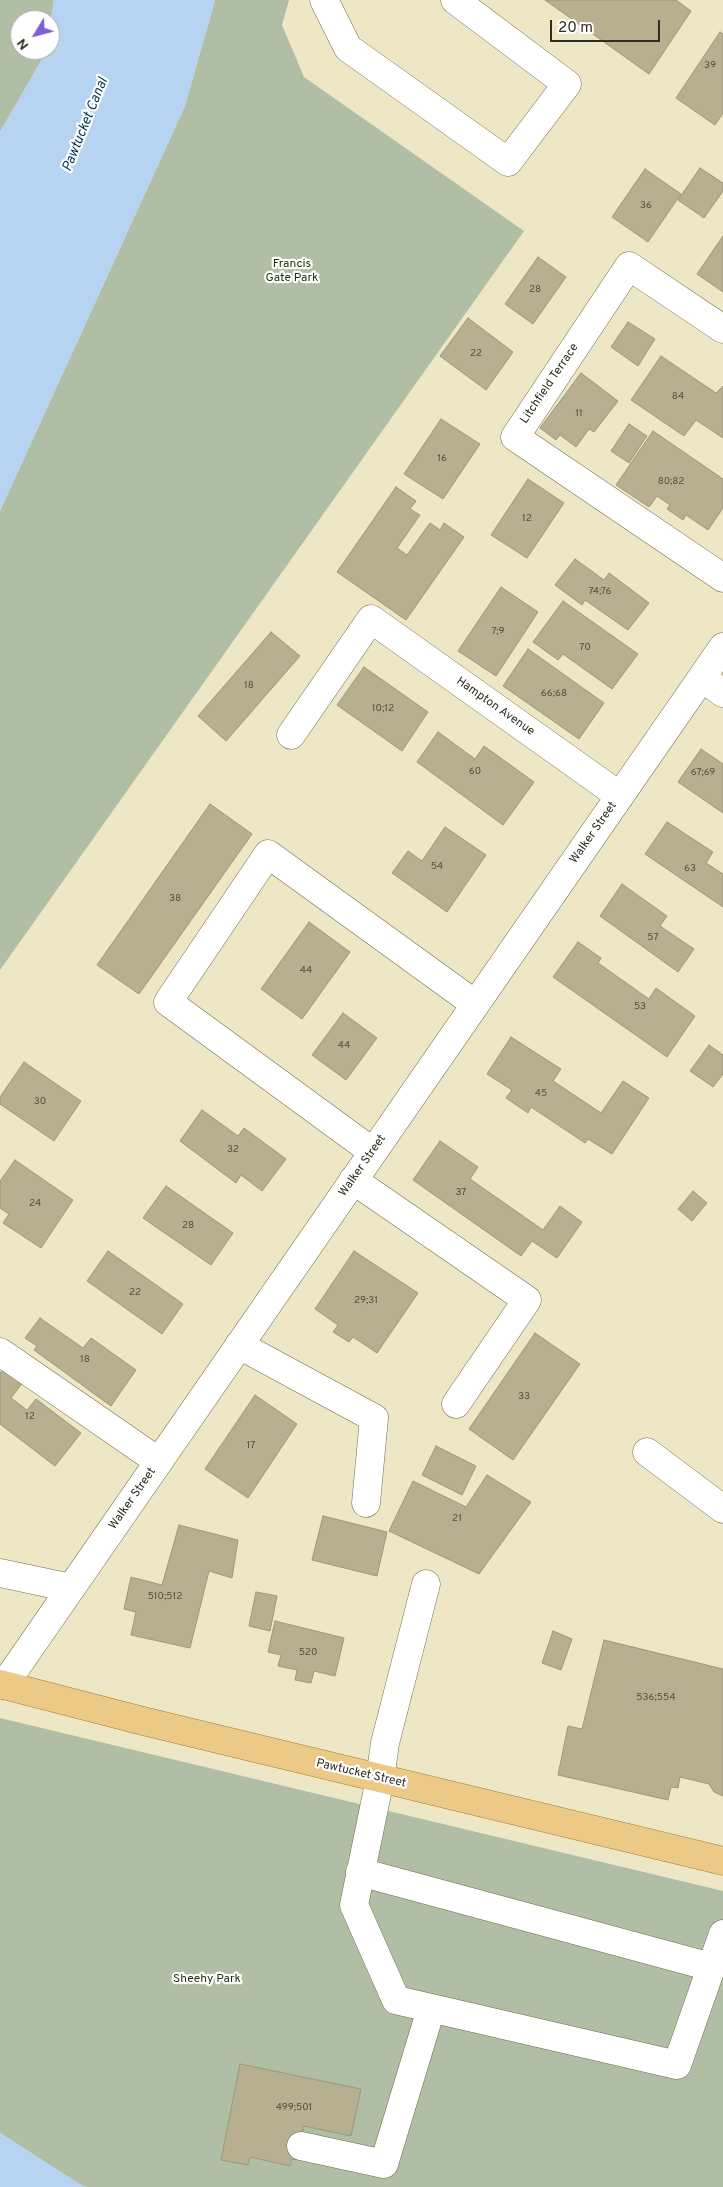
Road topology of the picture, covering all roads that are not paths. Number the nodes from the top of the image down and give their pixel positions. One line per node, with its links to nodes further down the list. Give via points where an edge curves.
1 (324, 0): 2 (street, via 348,48 508,162 567,84)
2 (455, 0)
3 (723, 329): 4 (street, Litchfield Terrace, via 629,266 514,437)
4 (723, 578)
5 (723, 647): 6 (street, Walker Street)
6 (712, 685): 8 (street, Walker Street)
7 (291, 735): 8 (street, Hampton Avenue, via 371,619)
8 (620, 796): 9 (street, Walker Street)
9 (475, 1004): 10 (street, Walker Street); 10 (street, via 268,854 168,1002)
10 (373, 1152): 11 (street, Walker Street)
11 (353, 1180): 12 (street, Walker Street); 14 (street, via 527,1300)
12 (239, 1345): 16 (street, Walker Street); 17 (street, via 374,1418)
13 (0, 1352): 16 (street)
14 (456, 1404)
15 (647, 1452): 18 (street)
16 (158, 1461): 21 (street, Walker Street)
17 (366, 1502)
18 (723, 1509)
19 (0, 1574): 21 (street)
20 (426, 1584): 23 (street)
21 (71, 1588): 22 (street, Walker Street)
22 (2, 1684): 23 (main road, Pawtucket Street)
23 (380, 1779): 24 (main road, Pawtucket Street); 25 (street)
24 (723, 1861)
25 (360, 1872): 27 (street); 28 (street, via 354,1905 396,2000)
26 (723, 1934): 27 (street)
27 (711, 1967): 28 (street, via 677,2065)
28 (432, 2009): 29 (street, via 384,2164)
29 (301, 2146)

